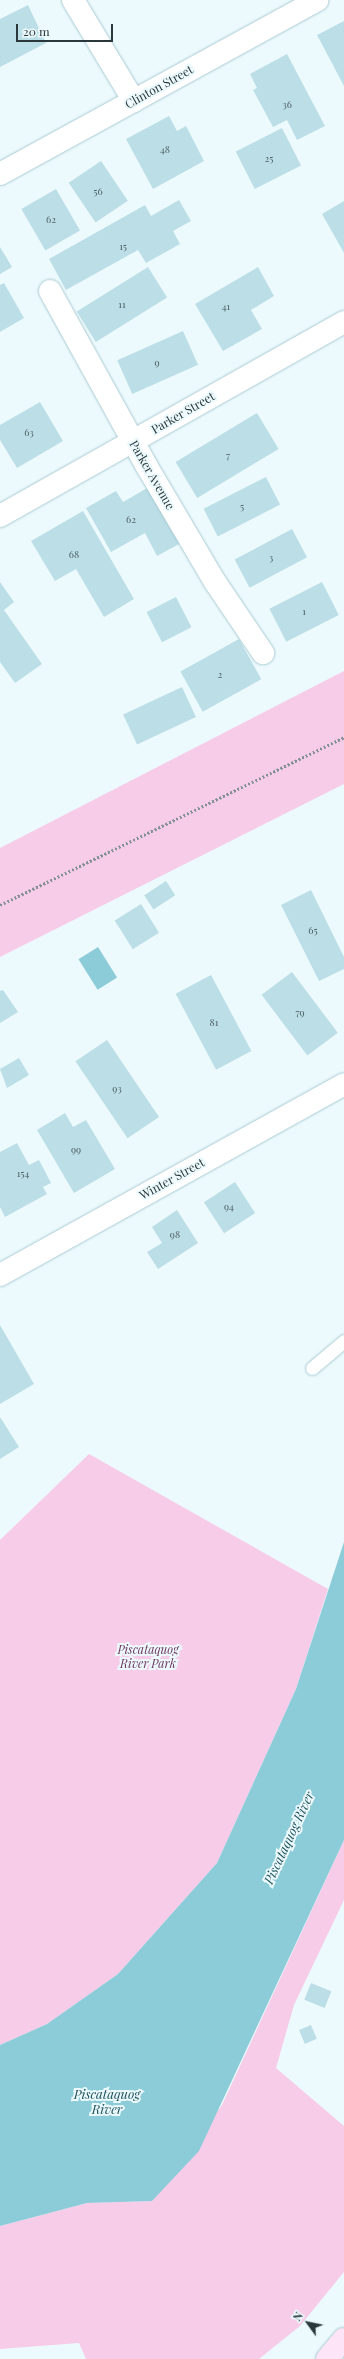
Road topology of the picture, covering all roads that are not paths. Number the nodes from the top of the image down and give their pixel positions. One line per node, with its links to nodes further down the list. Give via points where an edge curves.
1 (72, 0): 3 (street)
2 (318, 0): 3 (street, Clinton Street)
3 (134, 101): 4 (street, Clinton Street)
4 (0, 174)
5 (50, 291): 7 (street, Parker Avenue)
6 (344, 322): 7 (street, Parker Street)
7 (132, 442): 8 (street, Parker Street); 9 (street, Parker Avenue, via 215,582)
8 (0, 514)
9 (263, 653)
10 (344, 1084): 11 (street, Winter Street)
11 (0, 1275)
12 (344, 1340): 13 (lane)
13 (312, 1368)
14 (344, 2339): 15 (main road)
15 (327, 2359)

